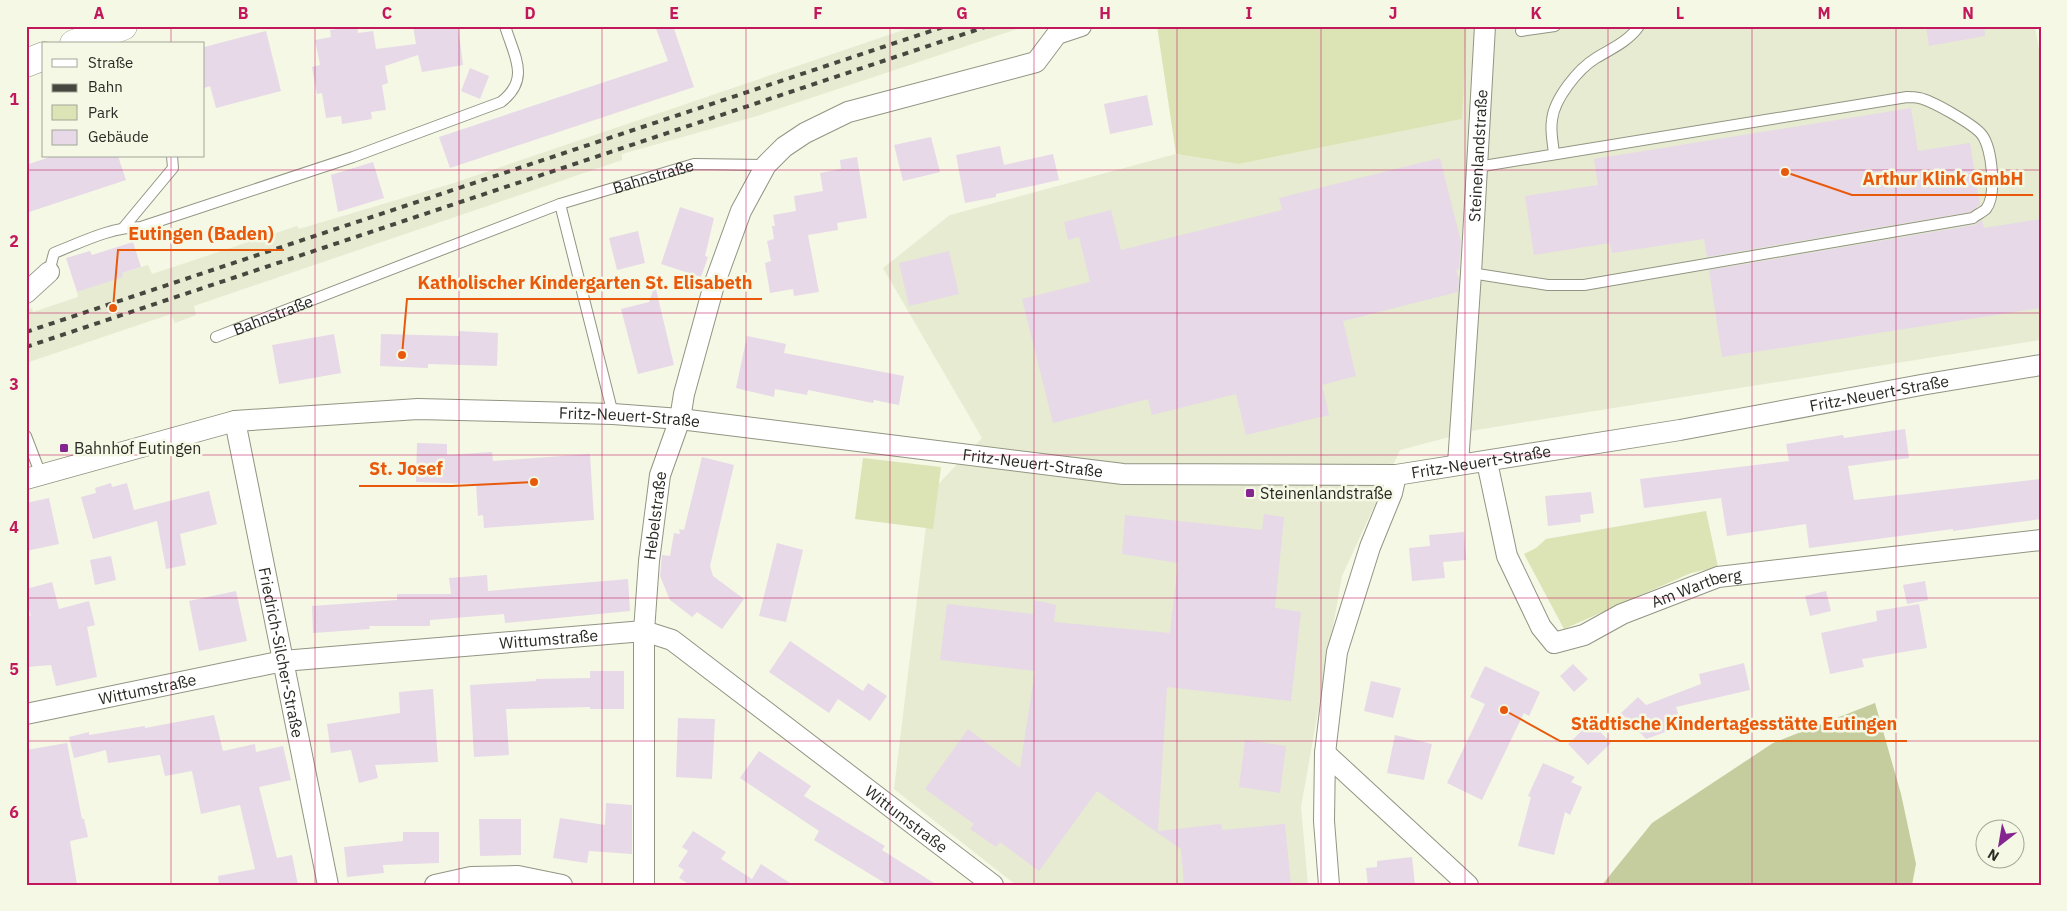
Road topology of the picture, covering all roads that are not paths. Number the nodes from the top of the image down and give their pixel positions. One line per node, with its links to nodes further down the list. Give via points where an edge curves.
1 (123, 26): 9 (street)
2 (505, 26): 17 (lane, via 519,73 511,94 501,102 354,157 141,227)
3 (1081, 26): 7 (street)
4 (1485, 26): 15 (street, Steinenlandstraße)
5 (1555, 26): 8 (lane)
6 (1639, 26): 12 (lane, via 1626,40 1593,60 1562,94 1552,120)
7 (1056, 30): 14 (street, via 1036,62 848,112 805,133)
8 (1521, 31)
9 (79, 42)
10 (42, 57): 11 (street)
11 (26, 63)
12 (1554, 154): 15 (lane); 19 (lane, via 1918,97 1981,134 1992,178 1991,196 1986,209 1973,218 1584,285 1548,286)
13 (172, 158): 17 (lane, via 173,168)
14 (766, 165): 16 (lane, Bahnstraße, via 694,164); 24 (street, Hebelstraße, via 741,211 714,285)
15 (1477, 167): 19 (street, Steinenlandstraße)
16 (560, 204): 21 (lane, Bahnstraße); 23 (lane)
17 (124, 227): 18 (lane, via 54,253)
18 (49, 272): 20 (street)
19 (1471, 273): 28 (street, Steinenlandstraße)
20 (26, 293)
21 (216, 337)
22 (2041, 365): 27 (street, Fritz-Neuert-Straße)
23 (613, 414): 24 (street, Fritz-Neuert-Straße); 25 (street, Fritz-Neuert-Straße, via 418,409)
24 (680, 419): 29 (street, Fritz-Neuert-Straße, via 1123,474); 32 (street, Hebelstraße, via 660,475)
25 (235, 421): 30 (street, Fritz-Neuert-Straße); 33 (street, Friedrich-Silcher-Straße)
26 (26, 436): 30 (lane)
27 (1487, 462): 28 (street, Fritz-Neuert-Straße); 31 (street, Am Wartberg, via 1507,556 1541,627 1554,643 1584,635 1622,614 1718,577)
28 (1458, 464): 29 (street, Fritz-Neuert-Straße)
29 (1396, 475): 35 (street, via 1337,652)
30 (33, 477)
31 (2041, 540)
32 (644, 631): 33 (street, Wittumstraße); 39 (street, Hebelstraße); 40 (street, Wittumstraße, via 672,640)
33 (283, 661): 34 (street, Wittumstraße); 36 (street, Friedrich-Silcher-Straße)
34 (26, 714)
35 (1325, 753): 41 (street, via 1324,821); 42 (street)
36 (328, 885)
37 (435, 885): 38 (street, via 471,877 518,876)
38 (562, 885)
39 (644, 885)
40 (993, 885)
41 (1329, 885)
42 (1468, 885)

